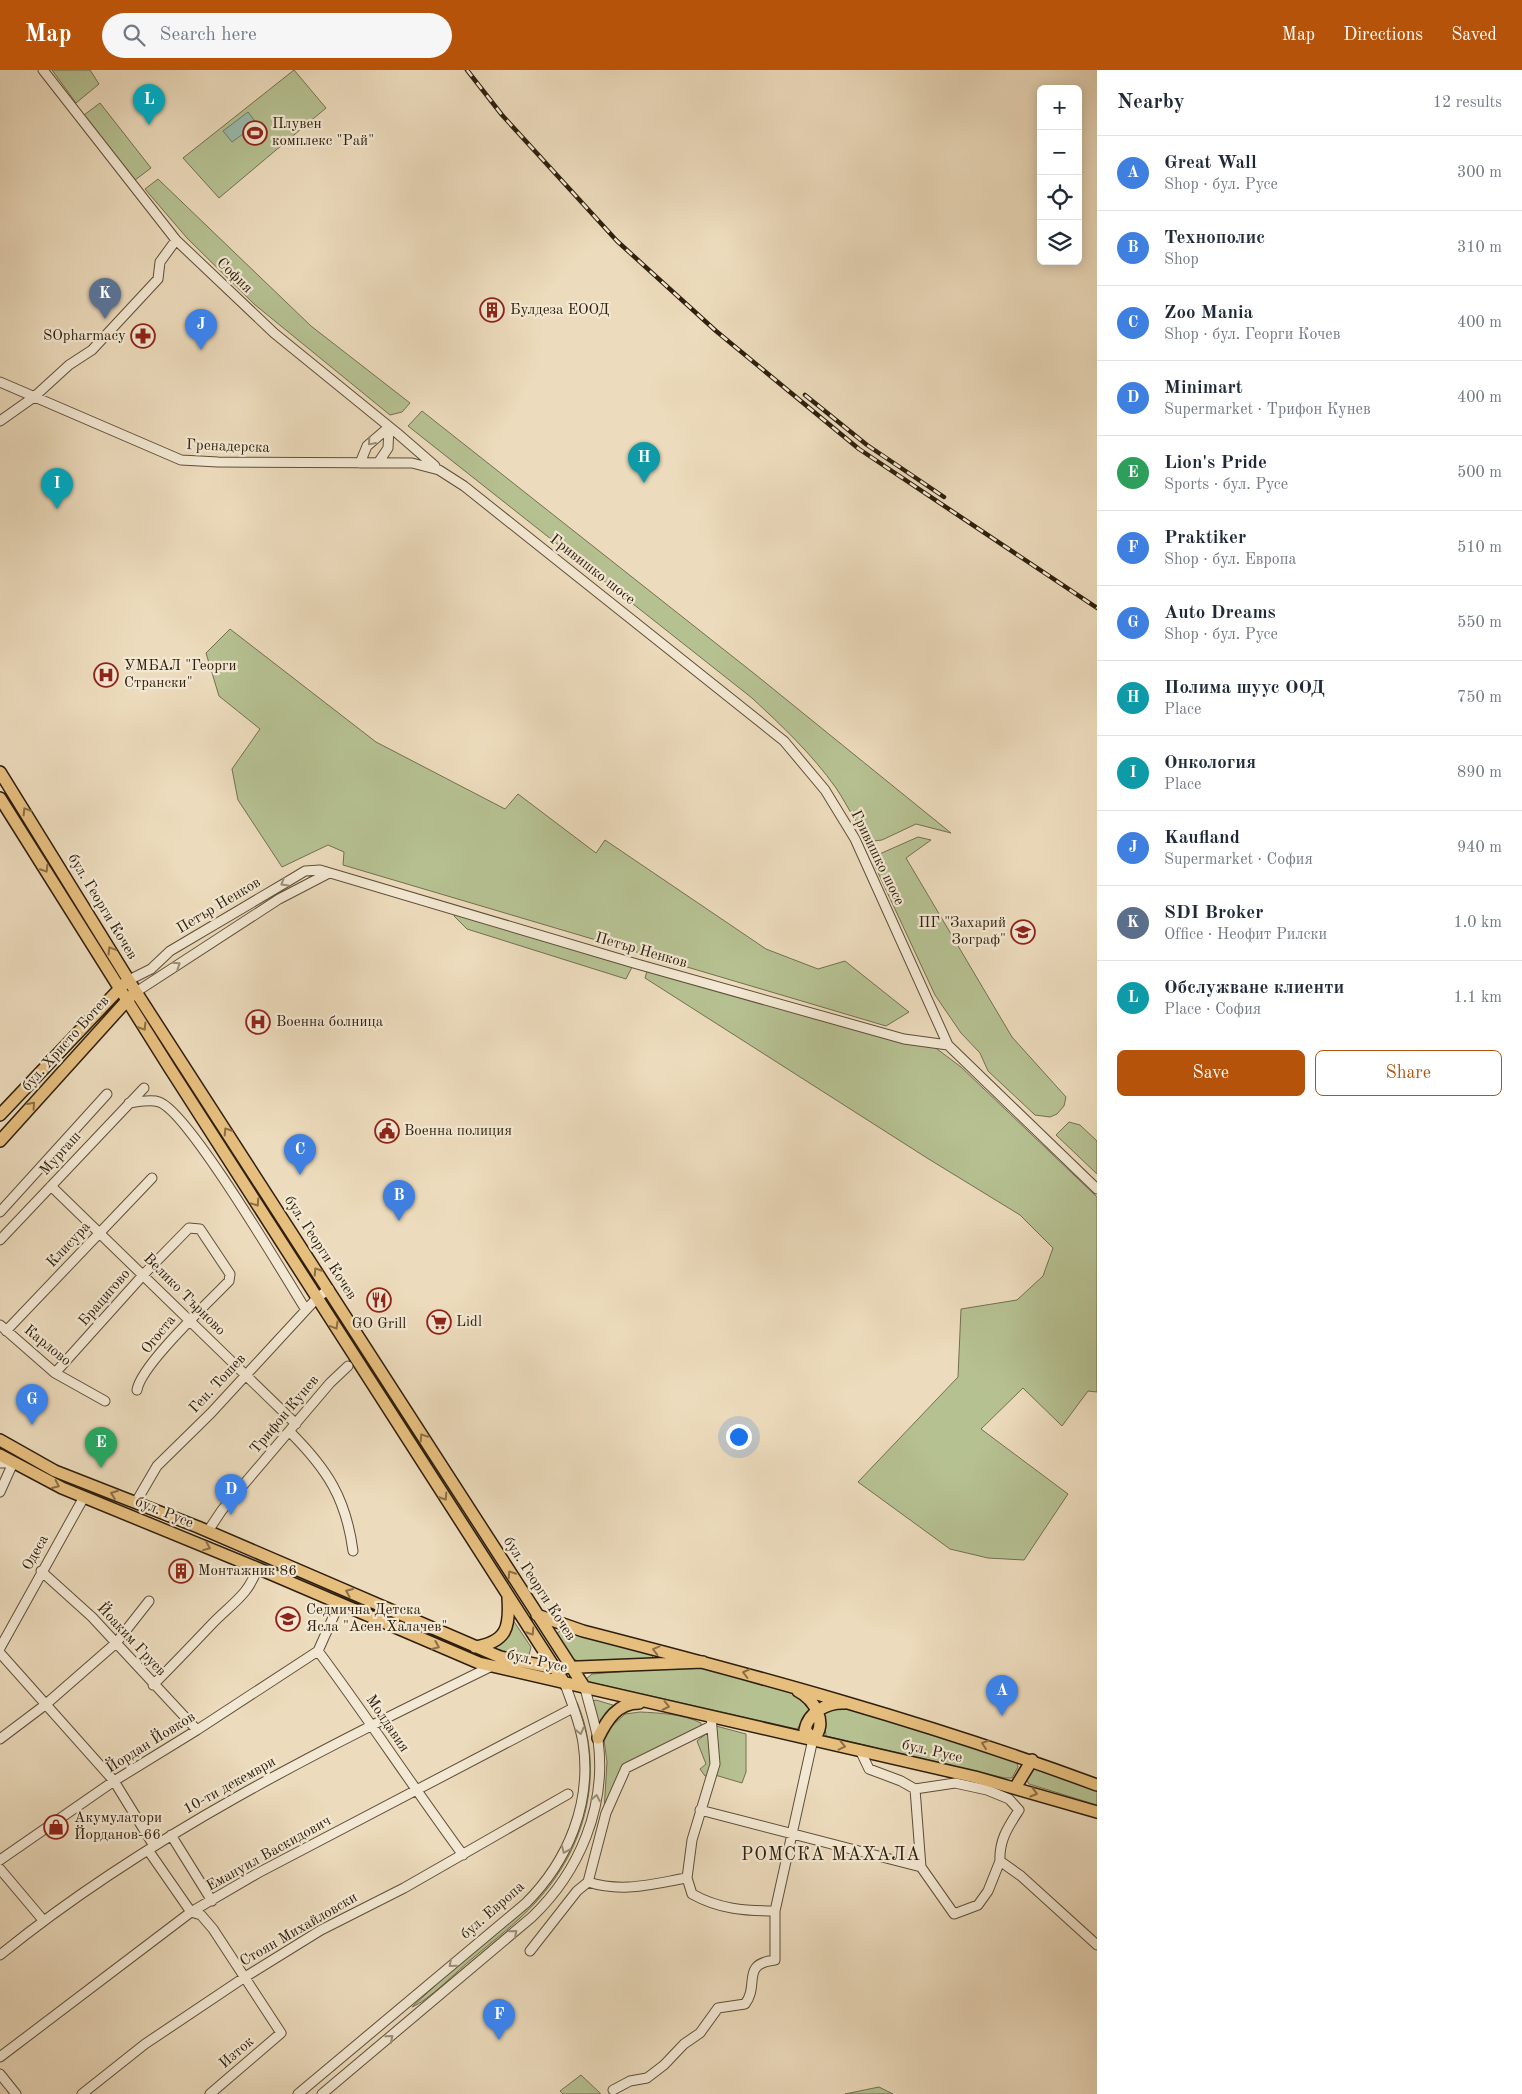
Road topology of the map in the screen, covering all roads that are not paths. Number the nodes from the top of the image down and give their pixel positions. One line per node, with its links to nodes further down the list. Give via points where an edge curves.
1 (43, 70): 2 (street, София)
2 (176, 240): 4 (street, via 160,262 158,279 92,350 69,365); 6 (street, София, via 274,334)
3 (0, 382): 4 (street, Гренадерска)
4 (34, 397): 5 (street); 7 (street, Гренадерска, via 181,460)
5 (0, 421)
6 (389, 427): 7 (street, one-way to 7, via 367,446); 8 (street, via 388,448); 9 (street, София)
7 (360, 463): 8 (street, Гренадерска)
8 (378, 463): 9 (street, Гренадерска, via 412,463)
9 (439, 470): 17 (street, Гривишко шосе, via 479,498 784,741 824,790 855,839)
10 (0, 772): 13 (main road, бул. Георги Кочев, one-way to 10)
11 (0, 798): 14 (main road, бул. Георги Кочев, one-way to 14)
12 (329, 873): 13 (street, Петър Ненков, one-way to 13, via 305,871 170,951 151,969); 15 (street, Петър Ненков, one-way to 12, via 279,899); 17 (street, Петър Ненков, via 895,1036)
13 (129, 980): 14 (main road, бул. Христо Ботев); 15 (main road, бул. Георги Кочев)
14 (118, 988): 16 (main road, бул. Георги Кочев); 21 (main road, бул. Христо Ботев)
15 (136, 992): 16 (main road, бул. Христо Ботев); 34 (main road, бул. Георги Кочев, one-way to 15)
16 (126, 1000): 22 (main road, бул. Христо Ботев, one-way to 16); 28 (main road, бул. Георги Кочев, one-way to 28)
17 (948, 1046): 26 (street, Гривишко шосе)
18 (144, 1088): 20 (street, Мургаш)
19 (107, 1094): 27 (street)
20 (129, 1103): 25 (street, Мургаш); 31 (street, via 158,1101 174,1111)
21 (1, 1113): 22 (street)
22 (16, 1123): 23 (main road, бул. Христо Ботев)
23 (0, 1141)
24 (152, 1178): 29 (street, Клисура)
25 (52, 1186): 29 (street, Велико Търново); 30 (street, Мургаш)
26 (1097, 1189)
27 (0, 1212)
28 (272, 1226): 31 (street); 35 (main road, бул. Георги Кочев)
29 (100, 1232): 32 (street, Велико Търново); 38 (street, Клисура)
30 (0, 1240)
31 (270, 1253): 36 (street)
32 (144, 1274): 33 (street, Брацигово, via 189,1228 200,1229 230,1274); 37 (street, Велико Търново); 40 (street, Брацигово)
33 (230, 1281): 37 (street, Огоста)
34 (329, 1289): 35 (street, Ген. Тошев); 60 (main road, бул. Георги Кочев, one-way to 34)
35 (317, 1298): 36 (street, Ген. Тошев); 57 (main road, бул. Георги Кочев, one-way to 57)
36 (306, 1310): 41 (street, Ген. Тошев)
37 (190, 1320): 41 (street, Велико Търново); 42 (street, Огоста, via 142,1375)
38 (3, 1328): 40 (street, Карлово)
39 (348, 1366): 44 (street, Трифон Кунев)
40 (55, 1374): 43 (street, Карлово)
41 (245, 1374): 44 (street, Велико Търново); 52 (street, Ген. Тошев, via 157,1466)
42 (137, 1390)
43 (105, 1401)
44 (296, 1424): 45 (street, Трифон Кунев)
45 (290, 1432): 53 (street, Трифон Кунев, via 222,1510); 54 (street, via 322,1467 336,1490 346,1512)
46 (0, 1440): 52 (main road, бул. Русе, one-way to 46, via 55,1471)
47 (0, 1455): 49 (main road, бул. Русе)
48 (0, 1463): 49 (street)
49 (13, 1463): 50 (street); 51 (main road, бул. Русе, one-way to 51)
50 (0, 1492)
51 (84, 1497): 55 (main road, бул. Русе, one-way to 55); 56 (street, Одеса)
52 (136, 1502): 53 (main road, бул. Русе)
53 (208, 1531): 62 (main road, бул. Русе, one-way to 53)
54 (353, 1551)
55 (258, 1568): 59 (main road, бул. Русе); 72 (street, via 246,1593)
56 (42, 1571): 61 (street, Йоаким Груев); 63 (street, Одеса)
57 (508, 1596): 62 (main road, via 509,1618 504,1632 491,1644); 68 (main road, бул. Георги Кочев, one-way to 68)
58 (149, 1601): 61 (street)
59 (339, 1604): 64 (street); 67 (main road, бул. Русе, one-way to 67)
60 (538, 1615): 66 (main road, бул. Русе, one-way to 60, via 575,1629); 69 (main road, бул. Георги Кочев)
61 (116, 1643): 72 (street, Йоаким Груев); 75 (street)
62 (474, 1647): 68 (main road, бул. Русе, via 500,1657)
63 (0, 1648)
64 (318, 1651): 80 (street, Молдавия); 81 (street, Йордан Йовков)
65 (0, 1653): 75 (street)
66 (703, 1662): 69 (main road, бул. Русе); 70 (main road, бул. Русе, one-way to 66)
67 (490, 1667): 71 (main road, бул. Русе); 80 (street, 10-ти декември)
68 (554, 1668): 69 (main road, бул. Русе); 71 (main road, бул. Георги Кочев)
69 (572, 1668): 73 (main road, бул. Георги Кочев)
70 (778, 1681): 76 (main road, бул. Русе); 78 (main road, via 805,1694)
71 (565, 1684): 73 (main road, бул. Русе); 77 (street, бул. Европа)
72 (153, 1685): 81 (street, Йоаким Груев)
73 (584, 1688): 74 (main road, бул. Русе); 82 (street, бул. Европа)
74 (649, 1702): 79 (main road, бул. Русе, one-way to 79); 82 (main road, via 619,1708)
75 (45, 1705): 83 (street); 87 (street)
76 (866, 1706): 78 (main road, via 839,1703); 86 (main road, бул. Русе, one-way to 76)
77 (574, 1708): 91 (street, Емануил Васкидович); 119 (street, бул. Европа, one-way to 119, via 583,1744 583,1792 572,1835 554,1871 526,1903)
78 (817, 1710): 84 (main road, via 806,1728 806,1733)
79 (711, 1721): 84 (main road, бул. Русе); 93 (street, via 715,1764); 104 (street, via 626,1768 606,1813)
80 (373, 1724): 91 (street, Молдавия); 96 (street, 10-ти декември)
81 (197, 1730): 87 (street, Йордан Йовков)
82 (598, 1738): 120 (street, бул. Европа, one-way to 82, via 532,1918 554,1895 575,1862 591,1824 599,1776)
83 (0, 1739)
84 (813, 1739): 85 (main road, бул. Русе, one-way to 85); 95 (street)
85 (860, 1750): 89 (main road, бул. Русе); 90 (street, via 869,1769)
86 (1032, 1760): 88 (main road, бул. Русе); 89 (main road)
87 (114, 1781): 97 (street); 99 (street, Йордан Йовков)
88 (1097, 1785)
89 (1015, 1788): 94 (main road, бул. Русе, one-way to 94)
90 (915, 1789): 100 (street, via 955,1783 988,1790 1009,1799 1019,1810 1002,1837); 101 (street)
91 (415, 1790): 98 (street, Молдавия); 105 (street, Емануил Васкидович)
92 (568, 1794): 98 (street, Стоян Михайловски)
93 (700, 1810): 95 (street); 103 (street)
94 (1097, 1812)
95 (792, 1834): 101 (street); 107 (street)
96 (171, 1835): 97 (street, 10-ти декември); 105 (street)
97 (151, 1848): 106 (street); 108 (street, 10-ти декември)
98 (463, 1854): 112 (street, Стоян Михайловски, via 321,1930)
99 (0, 1860)
100 (1000, 1861): 101 (street, via 988,1891 978,1905 954,1914); 109 (street, via 1021,1876)
101 (921, 1867)
102 (0, 1869): 108 (street)
103 (686, 1878): 104 (street, via 608,1889); 107 (street, via 692,1894 710,1904 730,1910)
104 (588, 1882): 110 (street)
105 (212, 1901): 106 (street, Емануил Васкидович)
106 (191, 1912): 112 (street, via 201,1915 213,1929); 113 (street, Емануил Васкидович)
107 (775, 1912): 115 (street, via 775,1960 763,1961 755,1968 749,1999 745,2004 718,2008 700,2033 664,2065 647,2078 630,2081)
108 (43, 1920): 111 (street, 10-ти декември)
109 (1097, 1946)
110 (530, 1952)
111 (0, 1955)
112 (245, 1978): 117 (street, Стоян Михайловски, via 145,2044); 118 (street, Изток, via 281,2033)
113 (0, 2057)
114 (0, 2074): 116 (street)
115 (613, 2090)
116 (16, 2094)
117 (82, 2094)
118 (210, 2094)
119 (298, 2094)
120 (322, 2094)

